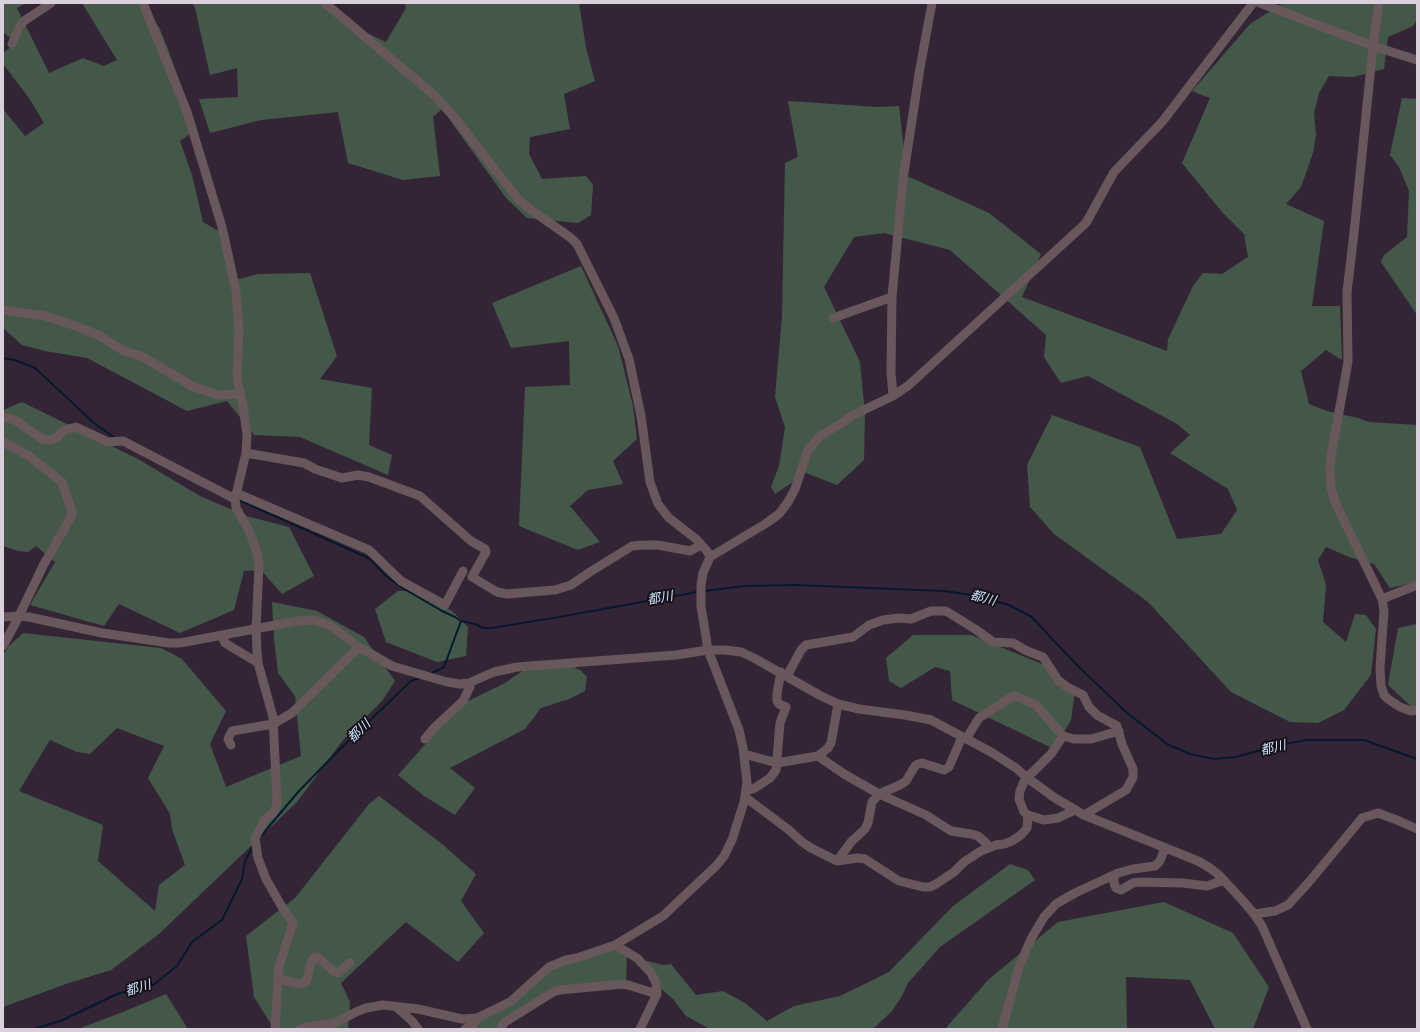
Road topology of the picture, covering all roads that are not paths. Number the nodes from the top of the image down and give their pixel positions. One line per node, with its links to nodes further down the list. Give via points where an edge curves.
1 (51, 3): 8 (street, via 24,21)
2 (143, 3): 14 (street, via 187,112 222,227 236,291 239,329 237,378)
3 (325, 3): 20 (street, via 434,95 454,116 517,198 577,244 614,318 630,359 650,482 656,500 669,518)
4 (932, 3): 11 (street, via 902,179)
5 (1253, 3): 15 (street, via 1162,122 1114,172 1086,223 909,385)
6 (1260, 3): 9 (street)
7 (1379, 3): 9 (street)
8 (12, 44)
9 (1373, 46): 10 (street); 24 (street, via 1347,292 1348,362 1330,470 1335,502)
10 (1417, 60)
11 (892, 296): 13 (street); 15 (street)
12 (3, 310): 14 (street, via 45,316 73,325 98,335 124,351 141,356 194,387 218,395)
13 (833, 318)
14 (240, 394): 18 (street, via 247,434)
15 (893, 396): 21 (street, via 853,414 842,424 820,436 808,450 795,489 779,514)
16 (3, 417): 19 (street, via 16,420 42,439 51,440 64,430 76,427 108,442 123,441)
17 (3, 442): 26 (street, via 28,456 62,482 72,512)
18 (246, 453): 19 (street); 20 (street, via 304,464 342,478 358,475 369,477 420,496 471,541 485,549 486,552 472,577 497,592 507,594 555,590 571,585 632,546 658,545 690,551)
19 (236, 496): 22 (street, via 369,550 401,581 445,605); 27 (street, via 236,508 250,532 259,564)
20 (701, 544): 21 (street)
21 (710, 557): 31 (street, via 703,573 700,596)
22 (463, 571)
23 (1417, 585): 24 (street)
24 (1382, 599): 36 (street, via 1384,611 1381,686 1388,699 1400,707 1411,711)
25 (3, 616): 26 (street)
26 (19, 616): 28 (street, via 102,633 169,643); 29 (street)
27 (256, 629): 28 (street); 30 (street, via 314,620 331,626); 32 (street)
28 (222, 636): 32 (street, via 225,643)
29 (3, 646)
30 (359, 646): 34 (street, via 401,670 447,682); 37 (street, via 292,713)
31 (708, 650): 33 (street, via 741,652); 34 (street, via 676,655 517,667 494,672); 43 (street, via 736,720)
32 (258, 664): 37 (street)
33 (784, 674): 35 (street); 38 (street, via 806,645 853,637 869,625 883,620 911,619 931,611 946,611 993,642 1013,643 1043,657 1058,680 1083,695 1089,707 1097,715 1117,726); 45 (street, via 777,693 777,701 786,707 780,723)
34 (469, 683): 41 (street, via 470,687 463,701)
35 (838, 704): 40 (street, via 931,720); 44 (street, via 831,743)
36 (1417, 710)
37 (273, 724): 42 (street, via 232,732 228,739); 61 (street, via 277,801 273,813 265,819 255,838 258,858 266,879 293,923 279,966)
38 (1119, 732): 39 (street, via 1091,740); 51 (street, via 1133,768 1133,777 1126,790)
39 (1063, 736): 40 (street, via 1036,705 1016,696 1007,699 979,718); 46 (street, via 1051,754)
40 (964, 738): 46 (street, via 1016,768); 48 (street, via 949,767 944,770 918,764 906,781)
41 (425, 739)
42 (230, 745)
43 (744, 754): 45 (street); 47 (street)
44 (818, 756): 45 (street); 48 (street)
45 (777, 762): 47 (street, via 776,770 770,778)
46 (1026, 777): 49 (street); 50 (street, via 1019,799 1024,812)
47 (746, 794): 55 (street, via 806,845); 59 (street, via 732,840 717,865 664,916)
48 (879, 794): 53 (street, via 926,815 951,831 978,836); 55 (street, via 872,802 865,828)
49 (1075, 810): 50 (street, via 1049,820); 51 (street)
50 (1028, 815): 53 (street, via 1026,828 1021,834 1004,844)
51 (1084, 815): 54 (street)
52 (1417, 829): 58 (street, via 1378,813 1362,818 1288,905 1275,911)
53 (989, 847): 55 (street, via 930,887 899,881 865,859)
54 (1165, 848): 56 (street, via 1155,866); 57 (street, via 1198,861)
55 (837, 861)
56 (1114, 875): 57 (street, via 1116,888 1121,890 1139,882 1207,886); 71 (street, via 1056,904 1044,917 1019,967)
57 (1224, 880): 58 (street)
58 (1254, 914): 72 (street, via 1270,943)
59 (615, 945): 62 (street, via 648,968 656,983); 64 (street, via 549,967 510,1002)
60 (350, 963): 61 (street, via 338,973 315,957 306,982 301,984)
61 (278, 979): 65 (street)
62 (657, 994): 69 (street, via 622,984 555,991 505,1022); 70 (street)
63 (395, 1006): 64 (street, via 462,1019); 66 (street, via 366,1008 335,1023); 67 (street)
64 (477, 1018): 68 (street)
65 (275, 1029)
66 (300, 1029)
67 (418, 1029)
68 (465, 1029)
69 (500, 1029)
70 (640, 1029)
71 (1002, 1029)
72 (1307, 1029)

